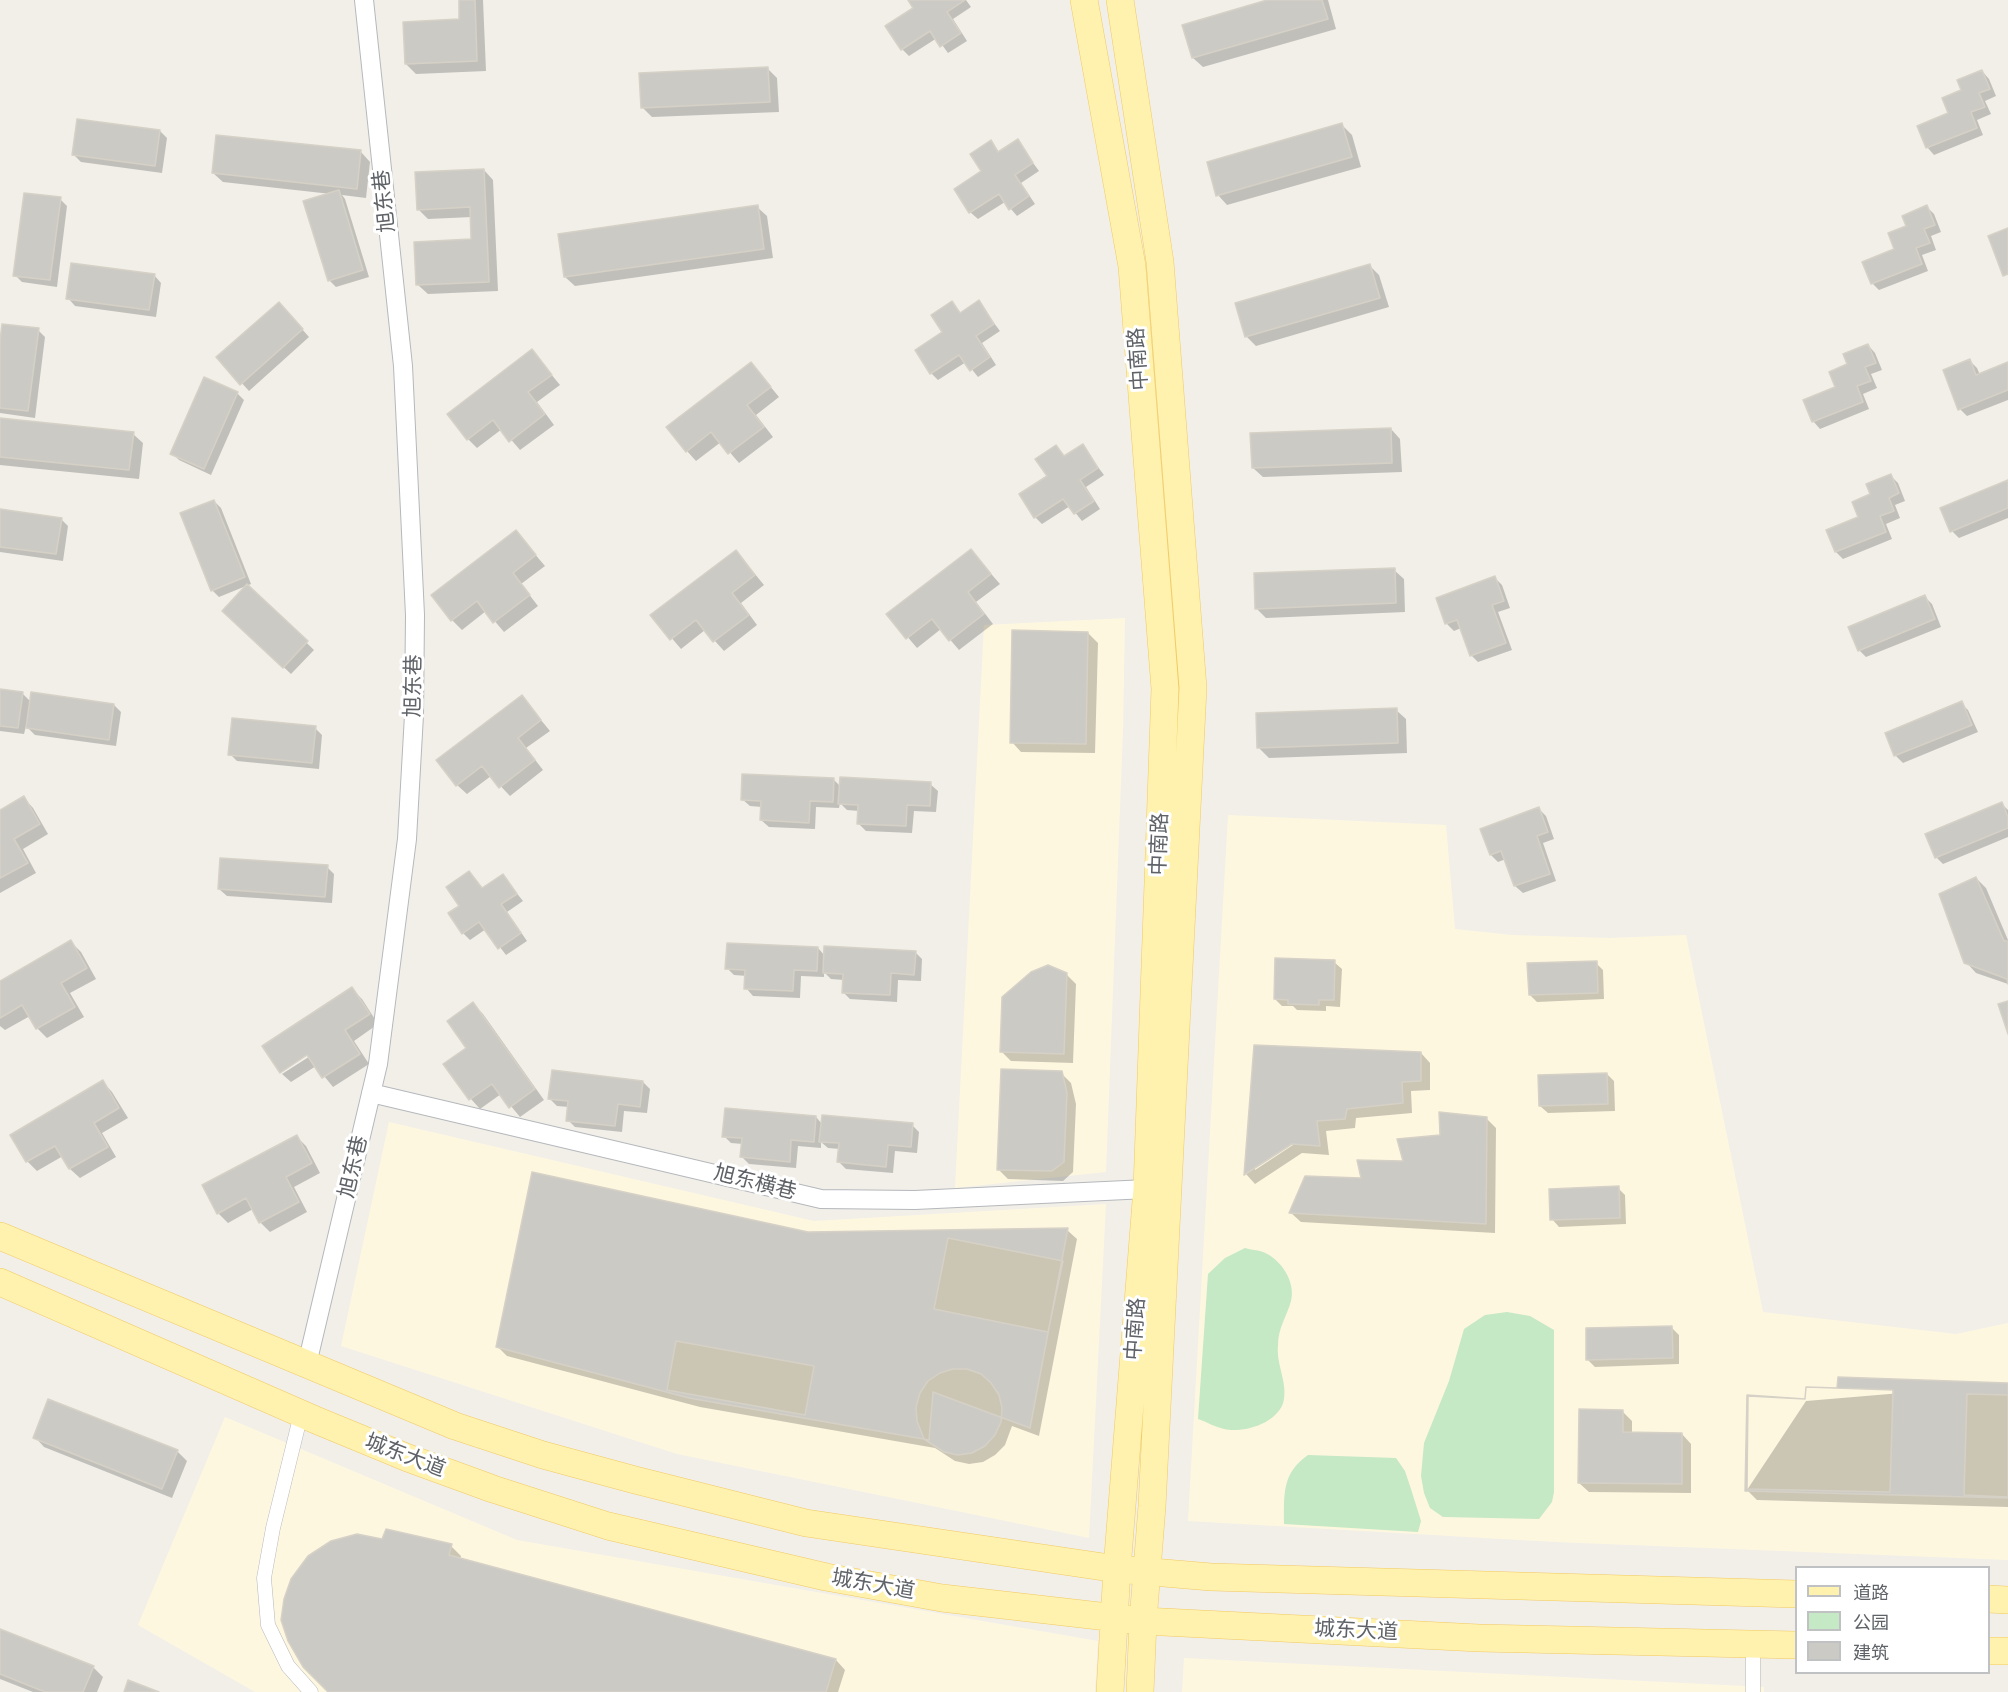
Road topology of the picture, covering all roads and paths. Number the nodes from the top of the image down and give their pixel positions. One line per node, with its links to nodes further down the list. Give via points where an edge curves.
1 (364, 0): 4 (street, 旭东巷, via 403,366 415,615 407,839)
2 (1084, 0): 5 (main road, 中南路, via 1132,266 1165,689)
3 (1120, 0): 11 (main road, 中南路, via 1160,262 1193,688)
4 (371, 1093): 5 (street, 旭东横巷, via 821,1199 915,1200); 8 (street, 旭东巷)
5 (1147, 1189): 10 (main road, 中南路)
6 (0, 1236): 8 (main road)
7 (0, 1282): 9 (main road, 城东大道)
8 (307, 1364): 10 (main road, via 466,1429 543,1455 716,1501 807,1522)
9 (301, 1414): 15 (main road, 城东大道, via 408,1458 608,1526 826,1577 942,1598); 21 (street, via 264,1578 268,1625 288,1666)
10 (1117, 1569): 11 (main road); 15 (main road, 中南路)
11 (1146, 1572): 12 (main road); 16 (main road, 中南路)
12 (1795, 1594)
13 (1990, 1599): 14 (main road)
14 (2008, 1600)
15 (1114, 1618): 16 (main road, 城东大道); 22 (main road, 中南路)
16 (1143, 1621): 17 (main road, 城东大道, via 1479,1638); 23 (main road, 中南路)
17 (1753, 1644): 18 (main road, 城东大道); 24 (street)
18 (1795, 1645)
19 (1990, 1651): 20 (main road)
20 (2008, 1651)
21 (311, 1692)
22 (1110, 1692)
23 (1140, 1692)
24 (1753, 1692)

